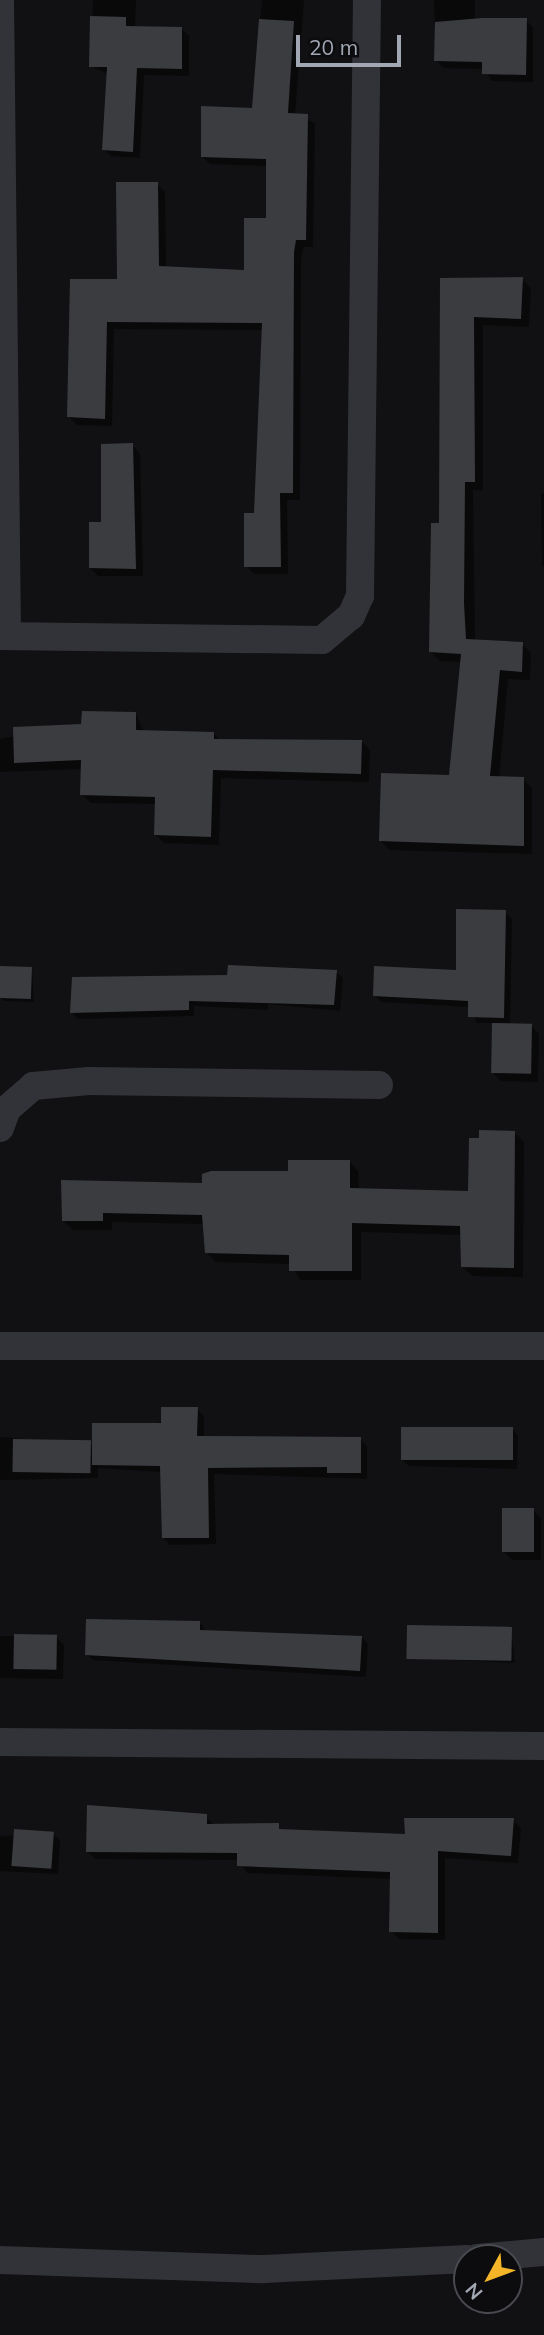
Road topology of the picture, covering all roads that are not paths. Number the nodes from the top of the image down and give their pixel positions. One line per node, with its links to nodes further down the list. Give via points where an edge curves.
1 (0, 0): 3 (street)
2 (367, 0): 3 (street, via 360,596 351,616 322,640)
3 (4, 636)
4 (379, 1085): 5 (street, via 89,1081 33,1086 7,1109)
5 (0, 1128)
6 (0, 1346): 7 (street)
7 (544, 1346)
8 (0, 1742): 9 (street)
9 (544, 1746)
10 (544, 2252): 11 (street)
11 (523, 2254)
12 (0, 2260): 13 (street, via 264,2269)
13 (453, 2260)

